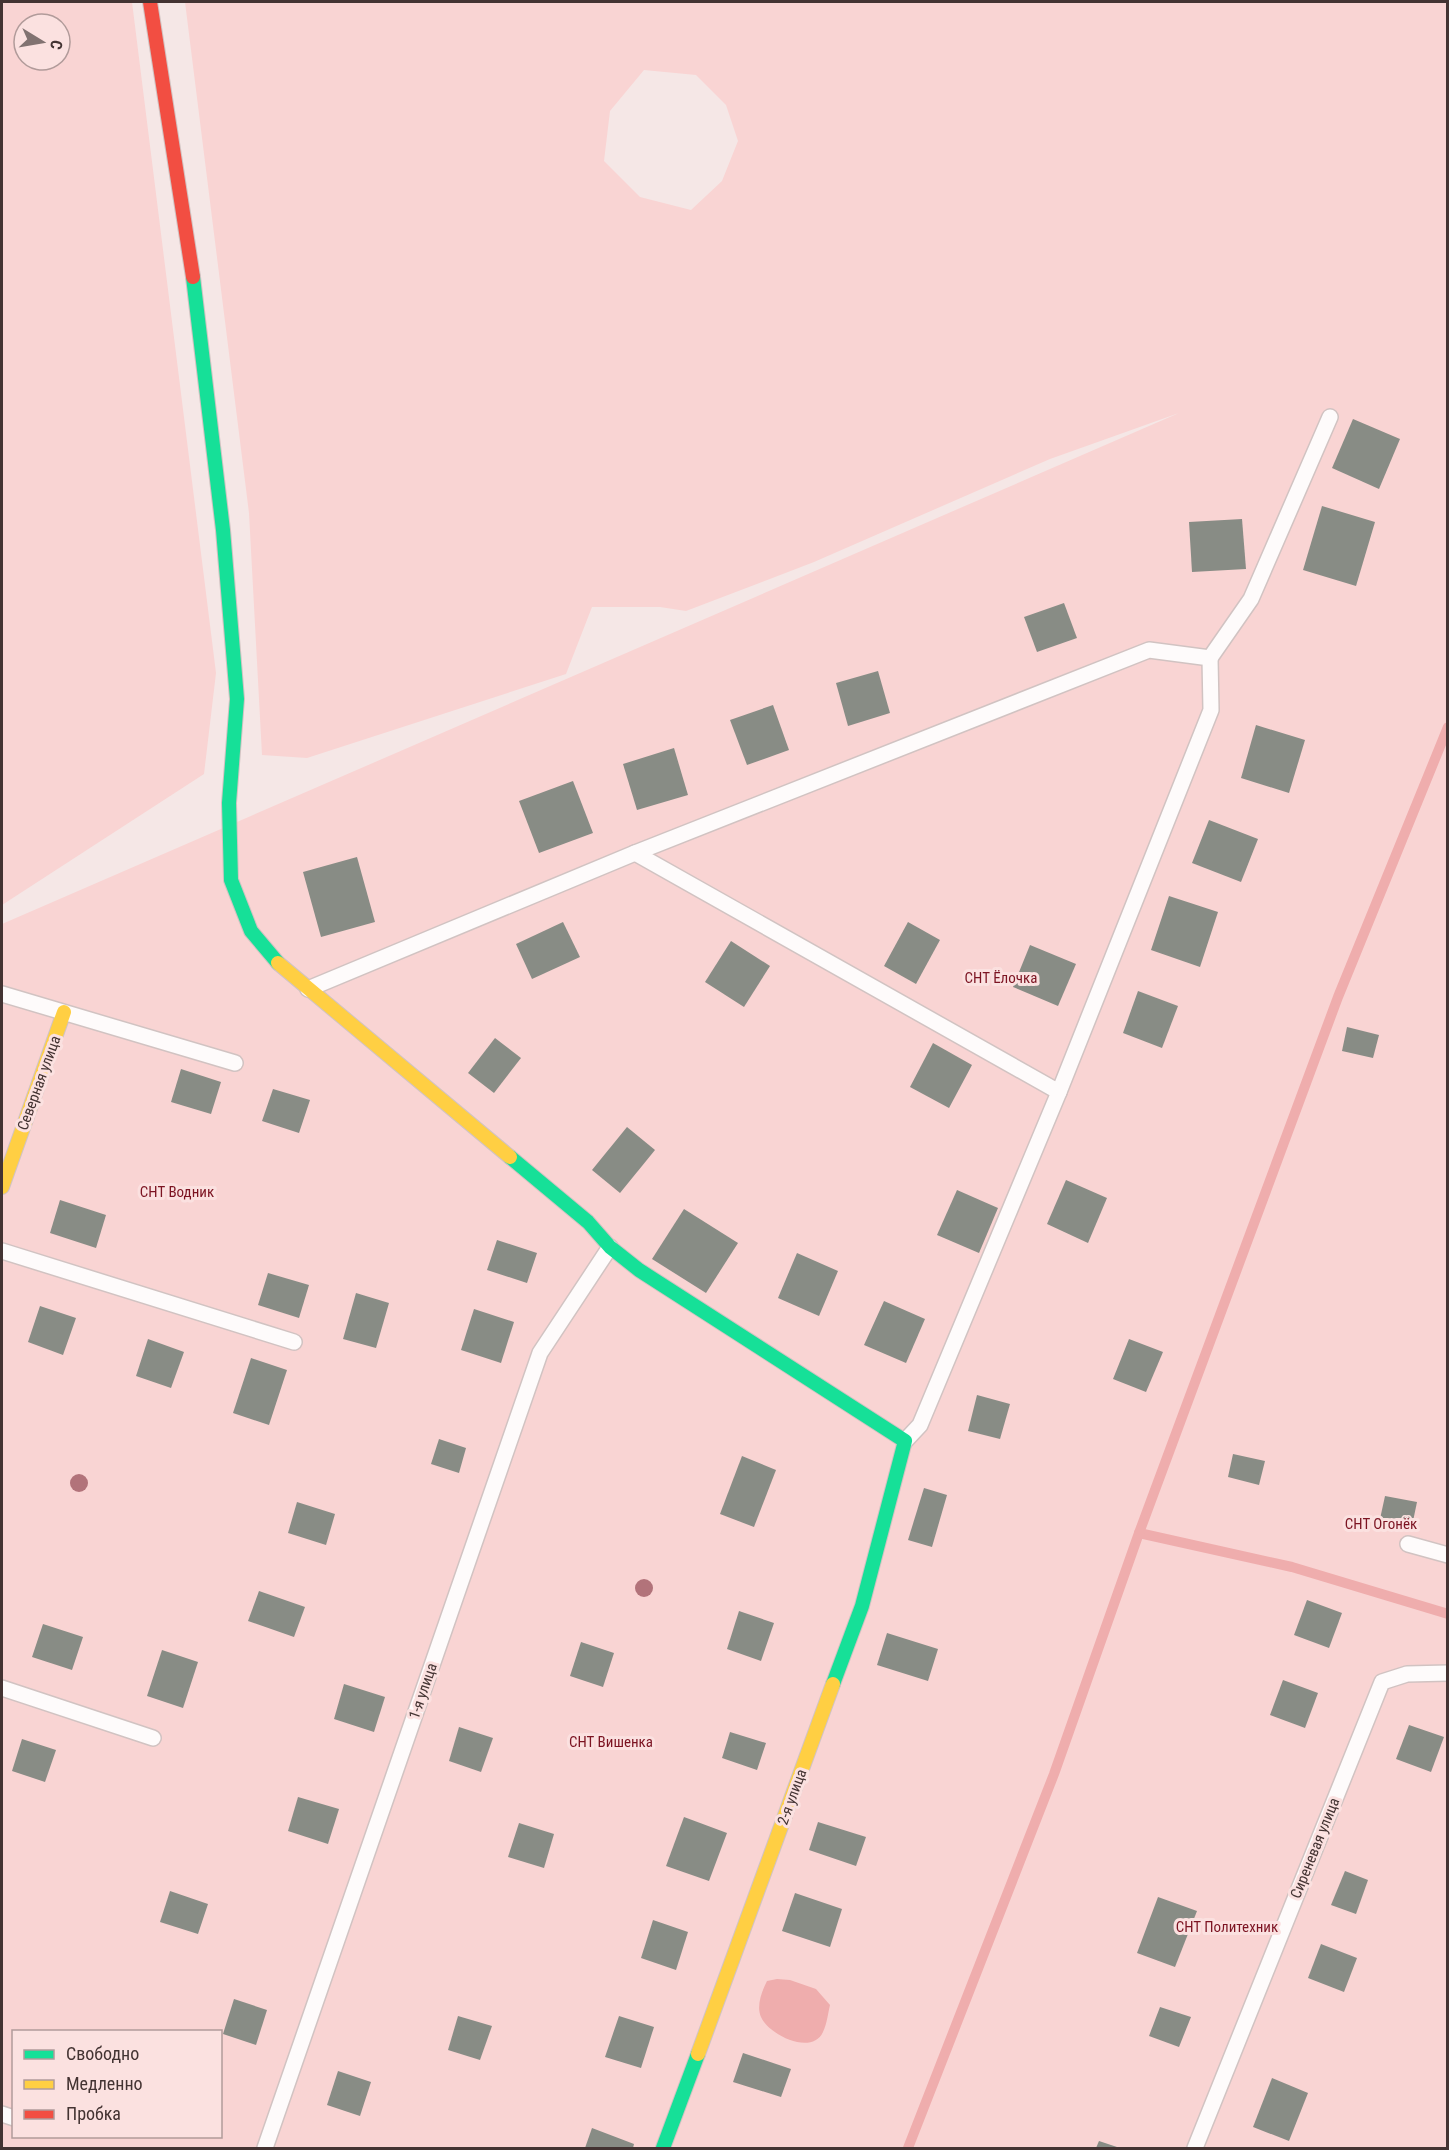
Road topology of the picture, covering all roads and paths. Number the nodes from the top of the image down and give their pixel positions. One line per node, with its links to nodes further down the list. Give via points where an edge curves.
1 (150, 2): 5 (street, via 198,311 224,530 237,699 229,803 231,880 251,932 281,967)
2 (1330, 417): 3 (lane, via 1251,599)
3 (1210, 658): 4 (lane, via 1149,650); 9 (lane, via 1211,710)
4 (635, 853): 5 (lane); 9 (lane)
5 (308, 989): 11 (street, via 588,1222)
6 (2, 994): 7 (lane)
7 (64, 1012): 8 (lane); 10 (street, Северная улица)
8 (235, 1063)
9 (1059, 1092): 14 (lane, via 921,1425)
10 (2, 1187)
11 (610, 1247): 14 (street, via 639,1270); 20 (lane, 1-я улица, via 540,1353)
12 (2, 1251): 13 (lane)
13 (294, 1341)
14 (905, 1441): 21 (street, 2-я улица, via 862,1606)
15 (1408, 1544): 16 (lane)
16 (1448, 1555)
17 (1448, 1673): 22 (lane, Сиреневая улица, via 1407,1674 1382,1682)
18 (2, 1688): 19 (lane)
19 (153, 1738)
20 (265, 2148)
21 (663, 2148)
22 (1195, 2148)

